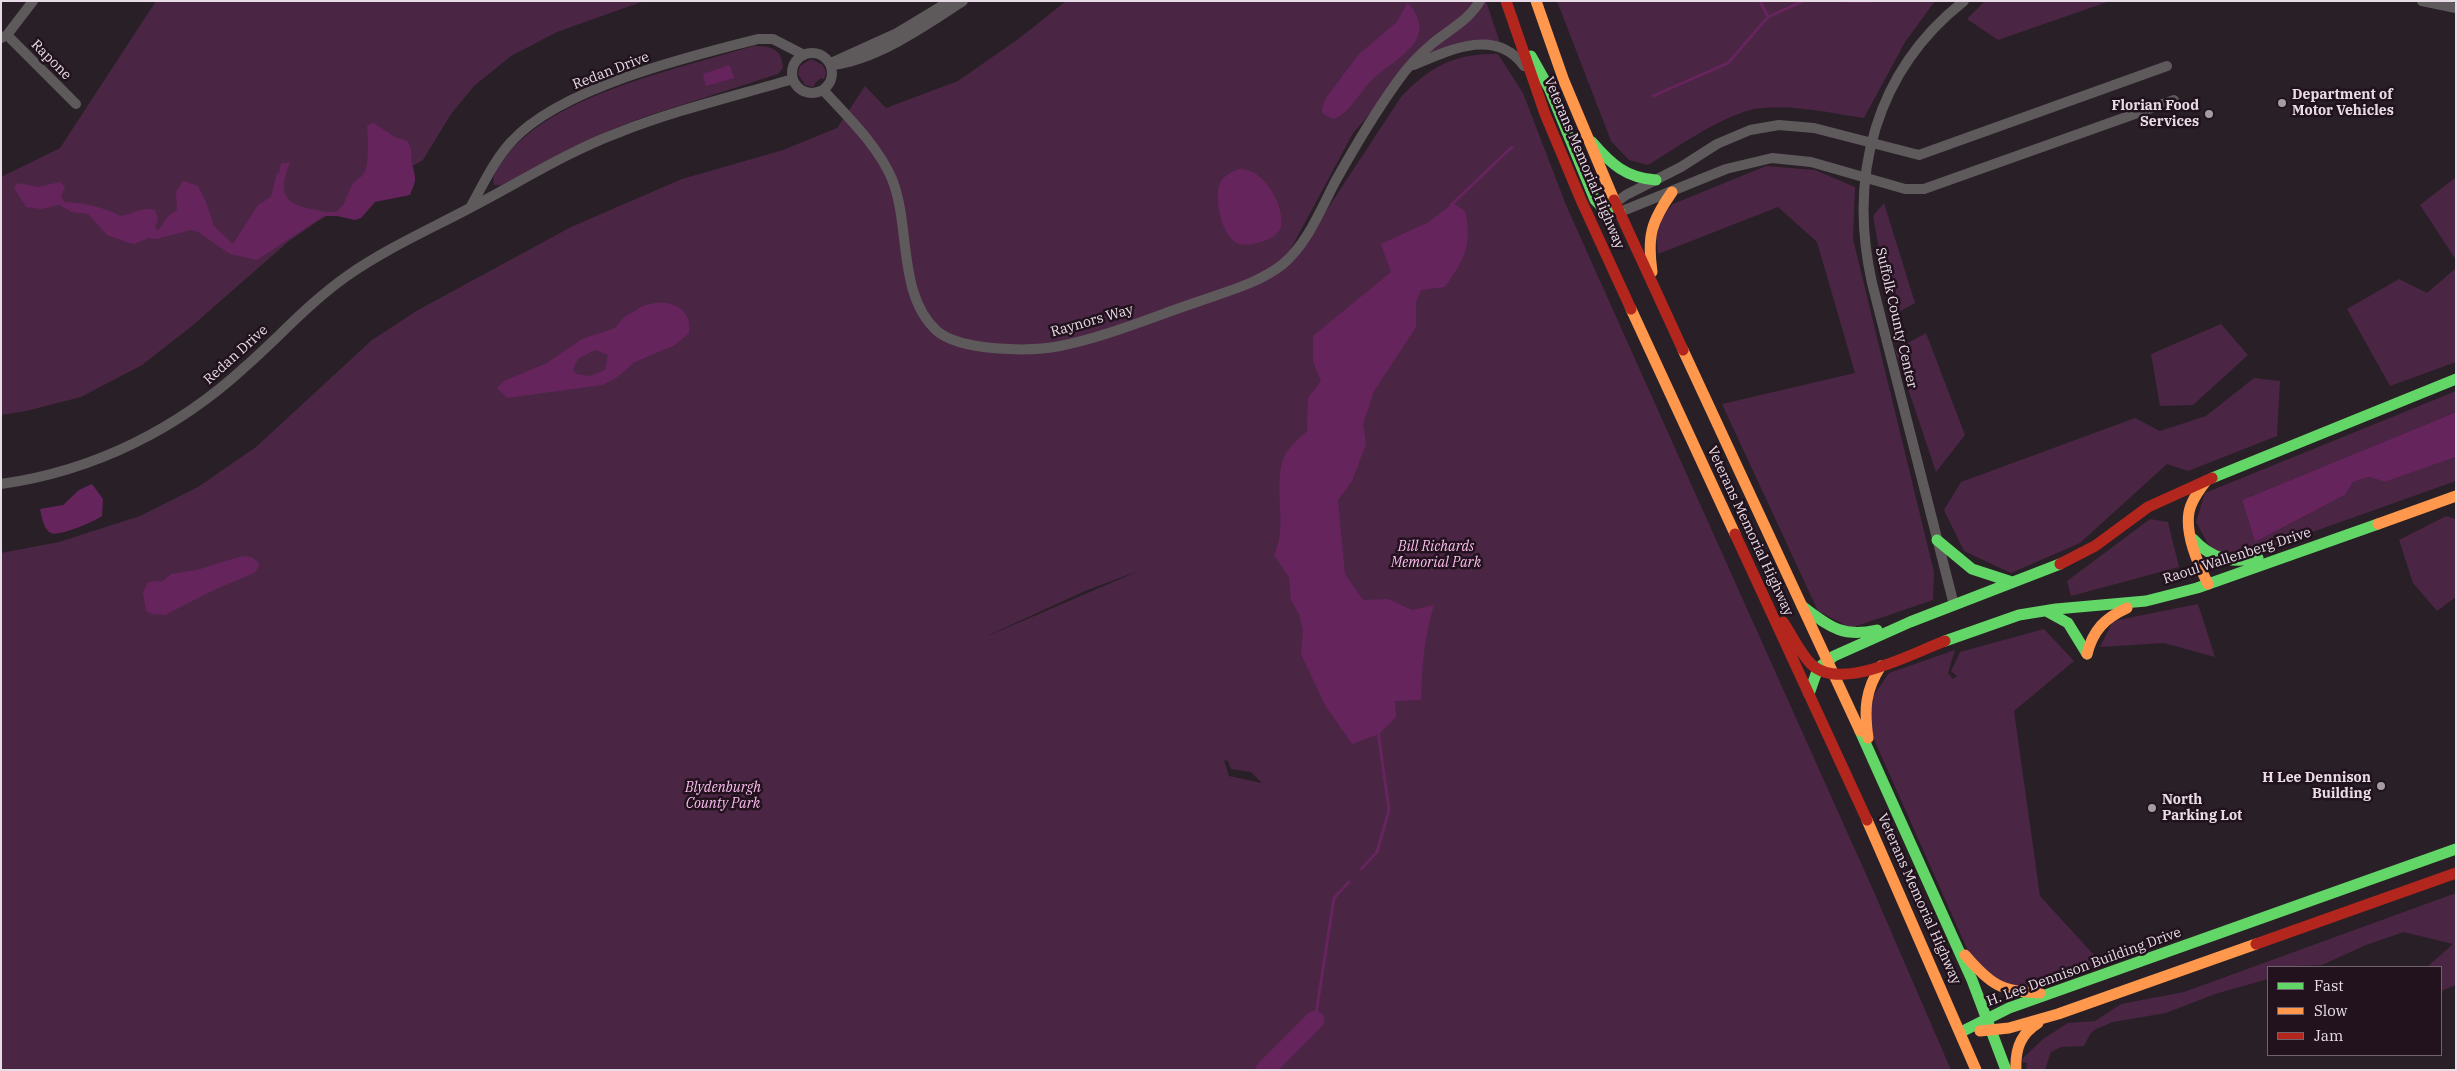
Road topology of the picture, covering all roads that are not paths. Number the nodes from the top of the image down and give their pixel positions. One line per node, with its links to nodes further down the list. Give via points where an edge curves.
1 (33, 1): 12 (street)
2 (950, 1): 11 (street)
3 (963, 1): 11 (street)
4 (1480, 1): 15 (street, Raynors Way, via 1466,20 1432,44)
5 (1506, 1): 10 (main road, Veterans Memorial Highway)
6 (1536, 1): 22 (main road, Veterans Memorial Highway)
7 (1964, 1): 23 (street, Suffolk County Center, via 1933,30 1907,64 1883,108)
8 (2422, 1): 9 (street)
9 (2456, 8)
10 (1514, 26): 18 (main road, Veterans Memorial Highway); 28 (main road, via 1549,88 1595,200)
11 (912, 28): 14 (street, via 858,59 846,64)
12 (4, 36): 21 (street, Rapone)
13 (804, 55): 14 (street, Redan Drive, via 816,53); 17 (street, via 795,62); 27 (street, Redan Drive, via 773,39 758,38 644,72 575,99 538,118 513,140 500,155)
14 (831, 64): 19 (street, via 831,81)
15 (1411, 66): 18 (street, Raynors Way, via 1461,46 1483,44 1511,53); 19 (street, Raynors Way, via 1398,80 1356,145 1300,244 1268,276 1092,337 1039,348 962,344 943,335 925,318 914,295 892,179 863,135)
16 (2167, 66): 23 (street, via 1919,154)
17 (793, 79): 19 (street, via 805,93); 27 (street, Redan Drive, via 619,132)
18 (1533, 81): 29 (main road, Veterans Memorial Highway, via 1561,155)
19 (824, 91)
20 (2174, 100): 24 (street, via 1924,189 1905,189)
21 (76, 104)
22 (1586, 136): 25 (main road, via 1621,173 1638,179); 28 (main road, Veterans Memorial Highway)
23 (1871, 142): 24 (street, Suffolk County Center); 25 (street, via 1814,128 1779,125 1750,130 1717,144)
24 (1865, 177): 26 (street, via 1811,162 1772,158 1736,166); 37 (street, Suffolk County Center, via 1863,223 1869,268)
25 (1656, 180): 28 (street)
26 (1672, 192): 28 (street); 30 (main road, via 1654,219 1648,236)
27 (470, 208): 33 (street, Redan Drive, via 348,275 226,384 162,429 78,466 48,476)
28 (1614, 208): 29 (main road, via 1600,224); 30 (main road, Veterans Memorial Highway)
29 (1601, 244): 39 (main road, Veterans Memorial Highway)
30 (1654, 286): 43 (main road, Veterans Memorial Highway)
31 (2456, 379): 32 (main road)
32 (2207, 481): 36 (main road, via 2189,514); 38 (main road, via 2148,507 2076,557)
33 (1, 484)
34 (2456, 496): 35 (main road, Raoul Wallenberg Drive)
35 (2344, 536): 36 (main road, via 2301,543 2237,562 2214,557); 40 (main road, Raoul Wallenberg Drive)
36 (2193, 539): 40 (main road)
37 (1937, 540): 38 (main road, via 1972,568); 42 (street, Suffolk County Center)
38 (2012, 582): 42 (main road)
39 (1758, 583): 48 (main road, via 1806,658); 50 (main road, Veterans Memorial Highway)
40 (2208, 584): 41 (main road, Raoul Wallenberg Drive)
41 (2146, 600): 44 (main road, Raoul Wallenberg Drive); 44 (main road, via 2100,622 2087,654 2067,620)
42 (1954, 605): 45 (main road)
43 (1802, 606): 45 (main road, via 1831,629 1845,634 1867,633); 46 (main road, Veterans Memorial Highway)
44 (2044, 611): 47 (main road, Raoul Wallenberg Drive, via 1983,626)
45 (1910, 622): 46 (main road)
46 (1827, 660): 48 (main road); 49 (main road, Veterans Memorial Highway)
47 (1881, 666): 49 (main road, Raoul Wallenberg Drive, via 1862,673); 51 (main road, via 1868,685 1863,703)
48 (1819, 670): 49 (main road); 50 (main road)
49 (1834, 675): 51 (main road, Veterans Memorial Highway)
50 (1809, 694): 61 (main road, Veterans Memorial Highway)
51 (1870, 754): 56 (main road, Veterans Memorial Highway)
52 (2456, 849): 53 (main road, H. Lee Dennison Building Drive)
53 (2421, 861): 55 (main road); 57 (main road, H. Lee Dennison Building Drive)
54 (2456, 873): 55 (main road, H. Lee Dennison Building Drive)
55 (2428, 883): 58 (main road, H. Lee Dennison Building Drive)
56 (1958, 948): 57 (main road, via 1985,979 1999,989 2017,993); 59 (main road, Veterans Memorial Highway)
57 (2051, 993): 59 (main road, H. Lee Dennison Building Drive)
58 (2058, 1014): 60 (main road, H. Lee Dennison Building Drive); 64 (main road, via 2032,1026 2022,1037 2016,1052)
59 (1987, 1018): 60 (main road, Veterans Memorial Highway); 61 (main road, H. Lee Dennison Building Drive)
60 (1991, 1031): 61 (main road, H. Lee Dennison Building Drive); 63 (main road, Veterans Memorial Highway)
61 (1961, 1032): 62 (main road, Veterans Memorial Highway)
62 (1976, 1070)
63 (2006, 1070)
64 (2016, 1070)

